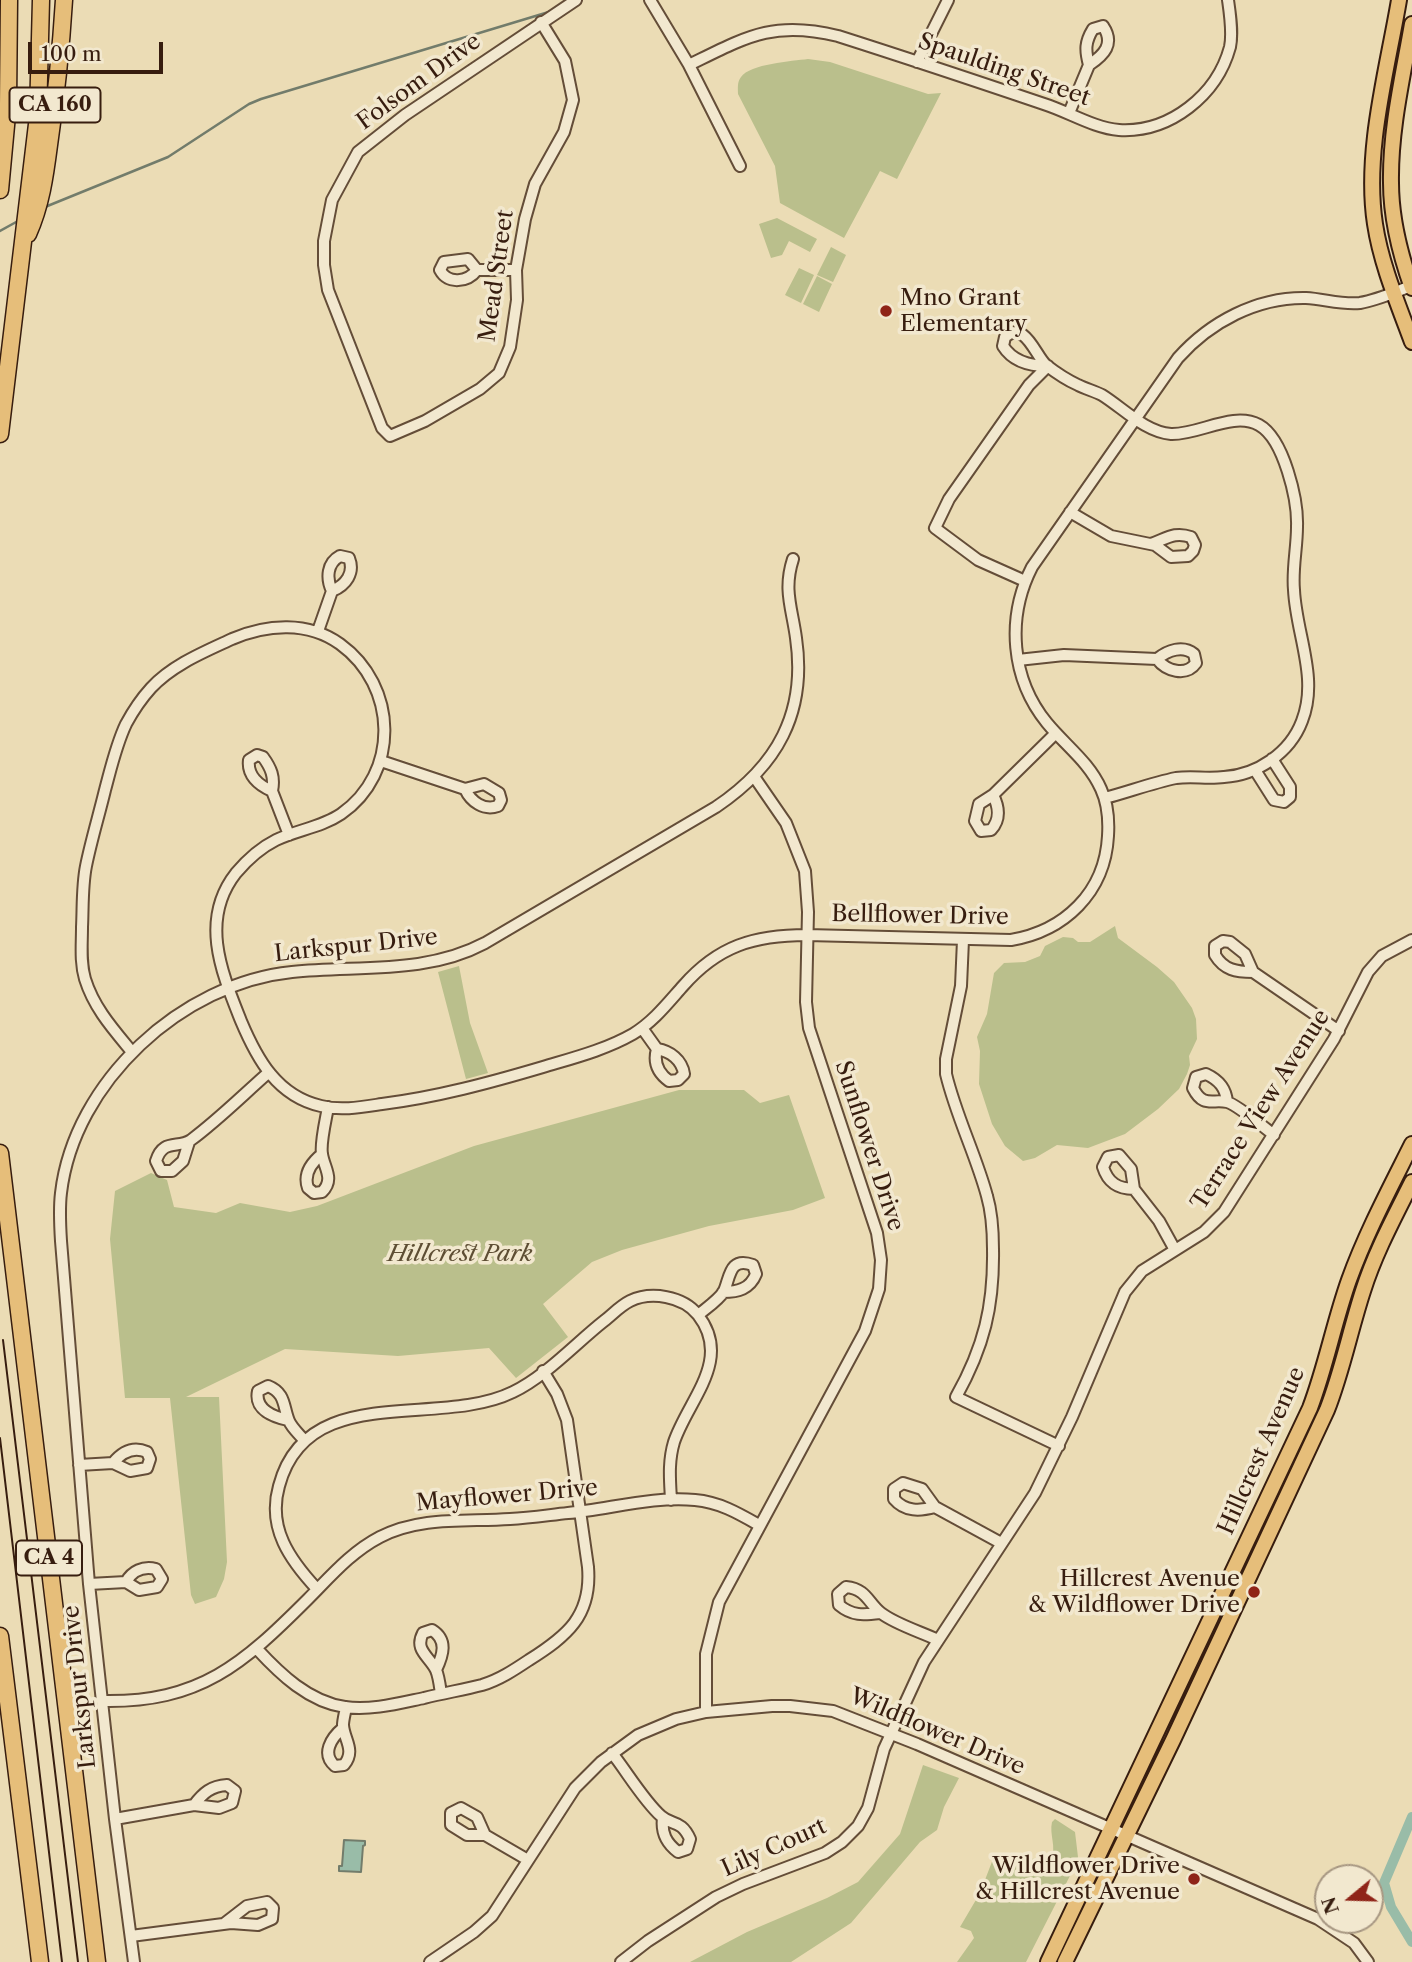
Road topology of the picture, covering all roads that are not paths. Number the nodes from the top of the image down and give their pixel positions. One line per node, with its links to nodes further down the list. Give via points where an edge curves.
1 (9, 0): 15 (highway)
2 (41, 0): 19 (highway, via 38,116)
3 (64, 0): 19 (highway, CA 160, via 39,210)
4 (576, 0): 9 (street, Folsom Drive)
5 (650, 0): 13 (street)
6 (948, 0): 12 (street)
7 (1228, 0): 16 (street, Spaulding Street, via 1231,45 1221,71 1194,105 1150,127 1121,130)
8 (1399, 0): 23 (main road, via 1373,178 1375,227)
9 (541, 22): 21 (street, Mead Street, via 565,61 573,100 564,132 535,184); 26 (street, Folsom Drive, via 358,152 332,200 324,241 328,290)
10 (1412, 24): 22 (main road, via 1397,110 1391,184 1399,248)
11 (0, 47): 15 (highway, CA 160)
12 (917, 62): 13 (street, Spaulding Street, via 809,28 775,29); 16 (street, Spaulding Street)
13 (689, 65): 17 (street)
14 (1089, 65): 16 (street)
15 (8, 104): 18 (highway)
16 (1069, 113)
17 (740, 166)
18 (0, 190)
19 (22, 249): 27 (highway)
20 (477, 270): 21 (street)
21 (516, 270): 26 (street, Mead Street, via 510,347 499,373 480,390 425,421 390,436)
22 (1412, 287): 23 (street, Bellflower Drive)
23 (1394, 292): 24 (main road); 25 (street, Bellflower Drive, via 1355,303 1286,299 1232,316 1185,349)
24 (1412, 342)
25 (1136, 419): 28 (street, Bellflower Drive); 31 (street, via 1048,366 1033,380 949,499 935,527 978,560); 37 (street, via 1172,434 1234,422 1253,423 1270,434 1283,457 1297,510 1294,591 1308,685 1306,710 1297,732)
26 (382, 428)
27 (0, 434)
28 (1070, 512): 29 (street, via 1113,537); 31 (street, Bellflower Drive)
29 (1151, 544)
30 (793, 559): 40 (street, Larkspur Drive, via 787,586 799,656 796,696 781,739)
31 (1025, 581): 35 (street, Bellflower Drive, via 1016,619)
32 (332, 591): 33 (street)
33 (318, 631): 38 (street, Bellflower Drive, via 354,655 375,685 386,727); 54 (street, via 268,628 220,645 163,676 125,725 85,868 81,955 93,999)
34 (1157, 659): 35 (street, via 1064,655)
35 (1018, 660): 36 (street, Bellflower Drive, via 1029,695)
36 (1056, 733): 43 (street); 44 (street, Bellflower Drive, via 1081,756)
37 (1272, 760): 39 (street); 39 (street, via 1291,791 1284,802 1274,800)
38 (381, 761): 41 (street); 45 (street, Bellflower Drive, via 364,793 338,816)
39 (1255, 770): 44 (street, via 1225,777 1179,778)
40 (755, 778): 46 (street, Sunflower Drive, via 786,822 802,860); 50 (street, Larkspur Drive, via 716,807 466,951 397,967 291,972)
41 (465, 789)
42 (272, 791): 45 (street)
43 (993, 794)
44 (1105, 798): 47 (street, Bellflower Drive, via 1105,859 1098,880 1077,908 1038,934 1011,940)
45 (289, 835): 50 (street, Bellflower Drive, via 249,858 221,899 215,938)
46 (807, 935): 47 (street, Bellflower Drive); 51 (street, Bellflower Drive, via 753,940 725,951 696,971); 78 (street, Sunflower Drive, via 809,1028 872,1211 880,1278 864,1331)
47 (963, 940): 71 (street, via 961,986 946,1074 988,1198 993,1286 986,1332 956,1397)
48 (1412, 940): 52 (street, Terrace View Avenue, via 1374,963)
49 (1253, 972): 52 (street)
50 (228, 988): 54 (street, Larkspur Drive, via 188,1008); 55 (street, Bellflower Drive)
51 (642, 1028): 53 (street); 57 (street, Bellflower Drive, via 601,1049 457,1091 372,1106)
52 (1339, 1031): 58 (street, Terrace View Avenue)
53 (657, 1049)
54 (132, 1052): 73 (street, Larkspur Drive, via 112,1073 85,1119 61,1191)
55 (268, 1073): 57 (street, Bellflower Drive, via 298,1097); 59 (street)
56 (1227, 1102): 58 (street)
57 (328, 1107): 62 (street)
58 (1274, 1135): 65 (street, Terrace View Avenue, via 1223,1214 1205,1232)
59 (189, 1142)
60 (1412, 1144): 74 (main road, Hillcrest Avenue, via 1358,1257 1316,1393)
61 (0, 1153): 106 (highway, CA 4)
62 (322, 1154)
63 (1412, 1182): 80 (main road, Hillcrest Avenue, via 1363,1290 1336,1389)
64 (1134, 1189): 65 (street, via 1160,1221)
65 (1175, 1250): 71 (street, Terrace View Avenue, via 1143,1271 1125,1292)
66 (723, 1292): 67 (street)
67 (698, 1315): 68 (street, via 668,1298 633,1300); 75 (street, via 710,1342 711,1358 673,1446)
68 (543, 1371): 70 (street, via 494,1400 353,1417 324,1426); 77 (street, via 565,1413)
69 (288, 1420): 70 (street)
70 (304, 1440): 83 (street, via 281,1479 276,1517 289,1556)
71 (1059, 1446): 79 (street, Terrace View Avenue)
72 (113, 1463): 73 (street)
73 (79, 1465): 82 (street, Larkspur Drive)
74 (1271, 1489): 80 (main road, via 1257,1536); 99 (main road, Hillcrest Avenue)
75 (671, 1500): 77 (street, Mayflower Drive); 78 (street, Mayflower Drive, via 714,1504)
76 (935, 1507): 79 (street)
77 (580, 1512): 83 (street, Mayflower Drive, via 413,1525 362,1549); 89 (street, via 589,1583 573,1627 501,1677)
78 (759, 1525): 92 (street, Sunflower Drive, via 714,1615 705,1667)
79 (1002, 1543): 86 (street, Terrace View Avenue)
80 (1261, 1552): 100 (main road, Hillcrest Avenue)
81 (126, 1582): 82 (street)
82 (89, 1584): 90 (street, Larkspur Drive)
83 (317, 1589): 87 (street, Mayflower Drive)
84 (880, 1613): 86 (street)
85 (0, 1636): 105 (highway)
86 (938, 1640): 94 (street, Terrace View Avenue)
87 (257, 1649): 90 (street, Mayflower Drive, via 228,1671 188,1689 145,1699); 91 (street, via 296,1686)
88 (436, 1670): 89 (street)
89 (441, 1694): 91 (street)
90 (102, 1701): 98 (street, Larkspur Drive)
91 (346, 1707): 93 (street)
92 (706, 1713): 94 (street, Wildflower Drive, via 772,1706 821,1709); 95 (street, Wildflower Drive, via 649,1729)
93 (343, 1728)
94 (892, 1733): 99 (street, Wildflower Drive); 109 (street, Lily Court, via 867,1812 850,1835 811,1859 730,1889)
95 (612, 1753): 97 (street); 102 (street, Wildflower Drive, via 580,1781)
96 (194, 1805): 98 (street)
97 (663, 1818)
98 (115, 1819): 104 (street, Larkspur Drive)
99 (1111, 1828): 100 (street, Wildflower Drive); 110 (main road, Hillcrest Avenue)
100 (1127, 1834): 111 (main road, Hillcrest Avenue); 112 (street, Wildflower Drive, via 1318,1919 1354,1943)
101 (485, 1835): 102 (street)
102 (528, 1860): 108 (street, Wildflower Drive, via 492,1916)
103 (225, 1923): 104 (street)
104 (131, 1936): 107 (street, Larkspur Drive)
105 (40, 1962)
106 (97, 1962)
107 (134, 1962)
108 (430, 1962)
109 (621, 1962)
110 (1048, 1962)
111 (1065, 1962)
112 (1368, 1962)

